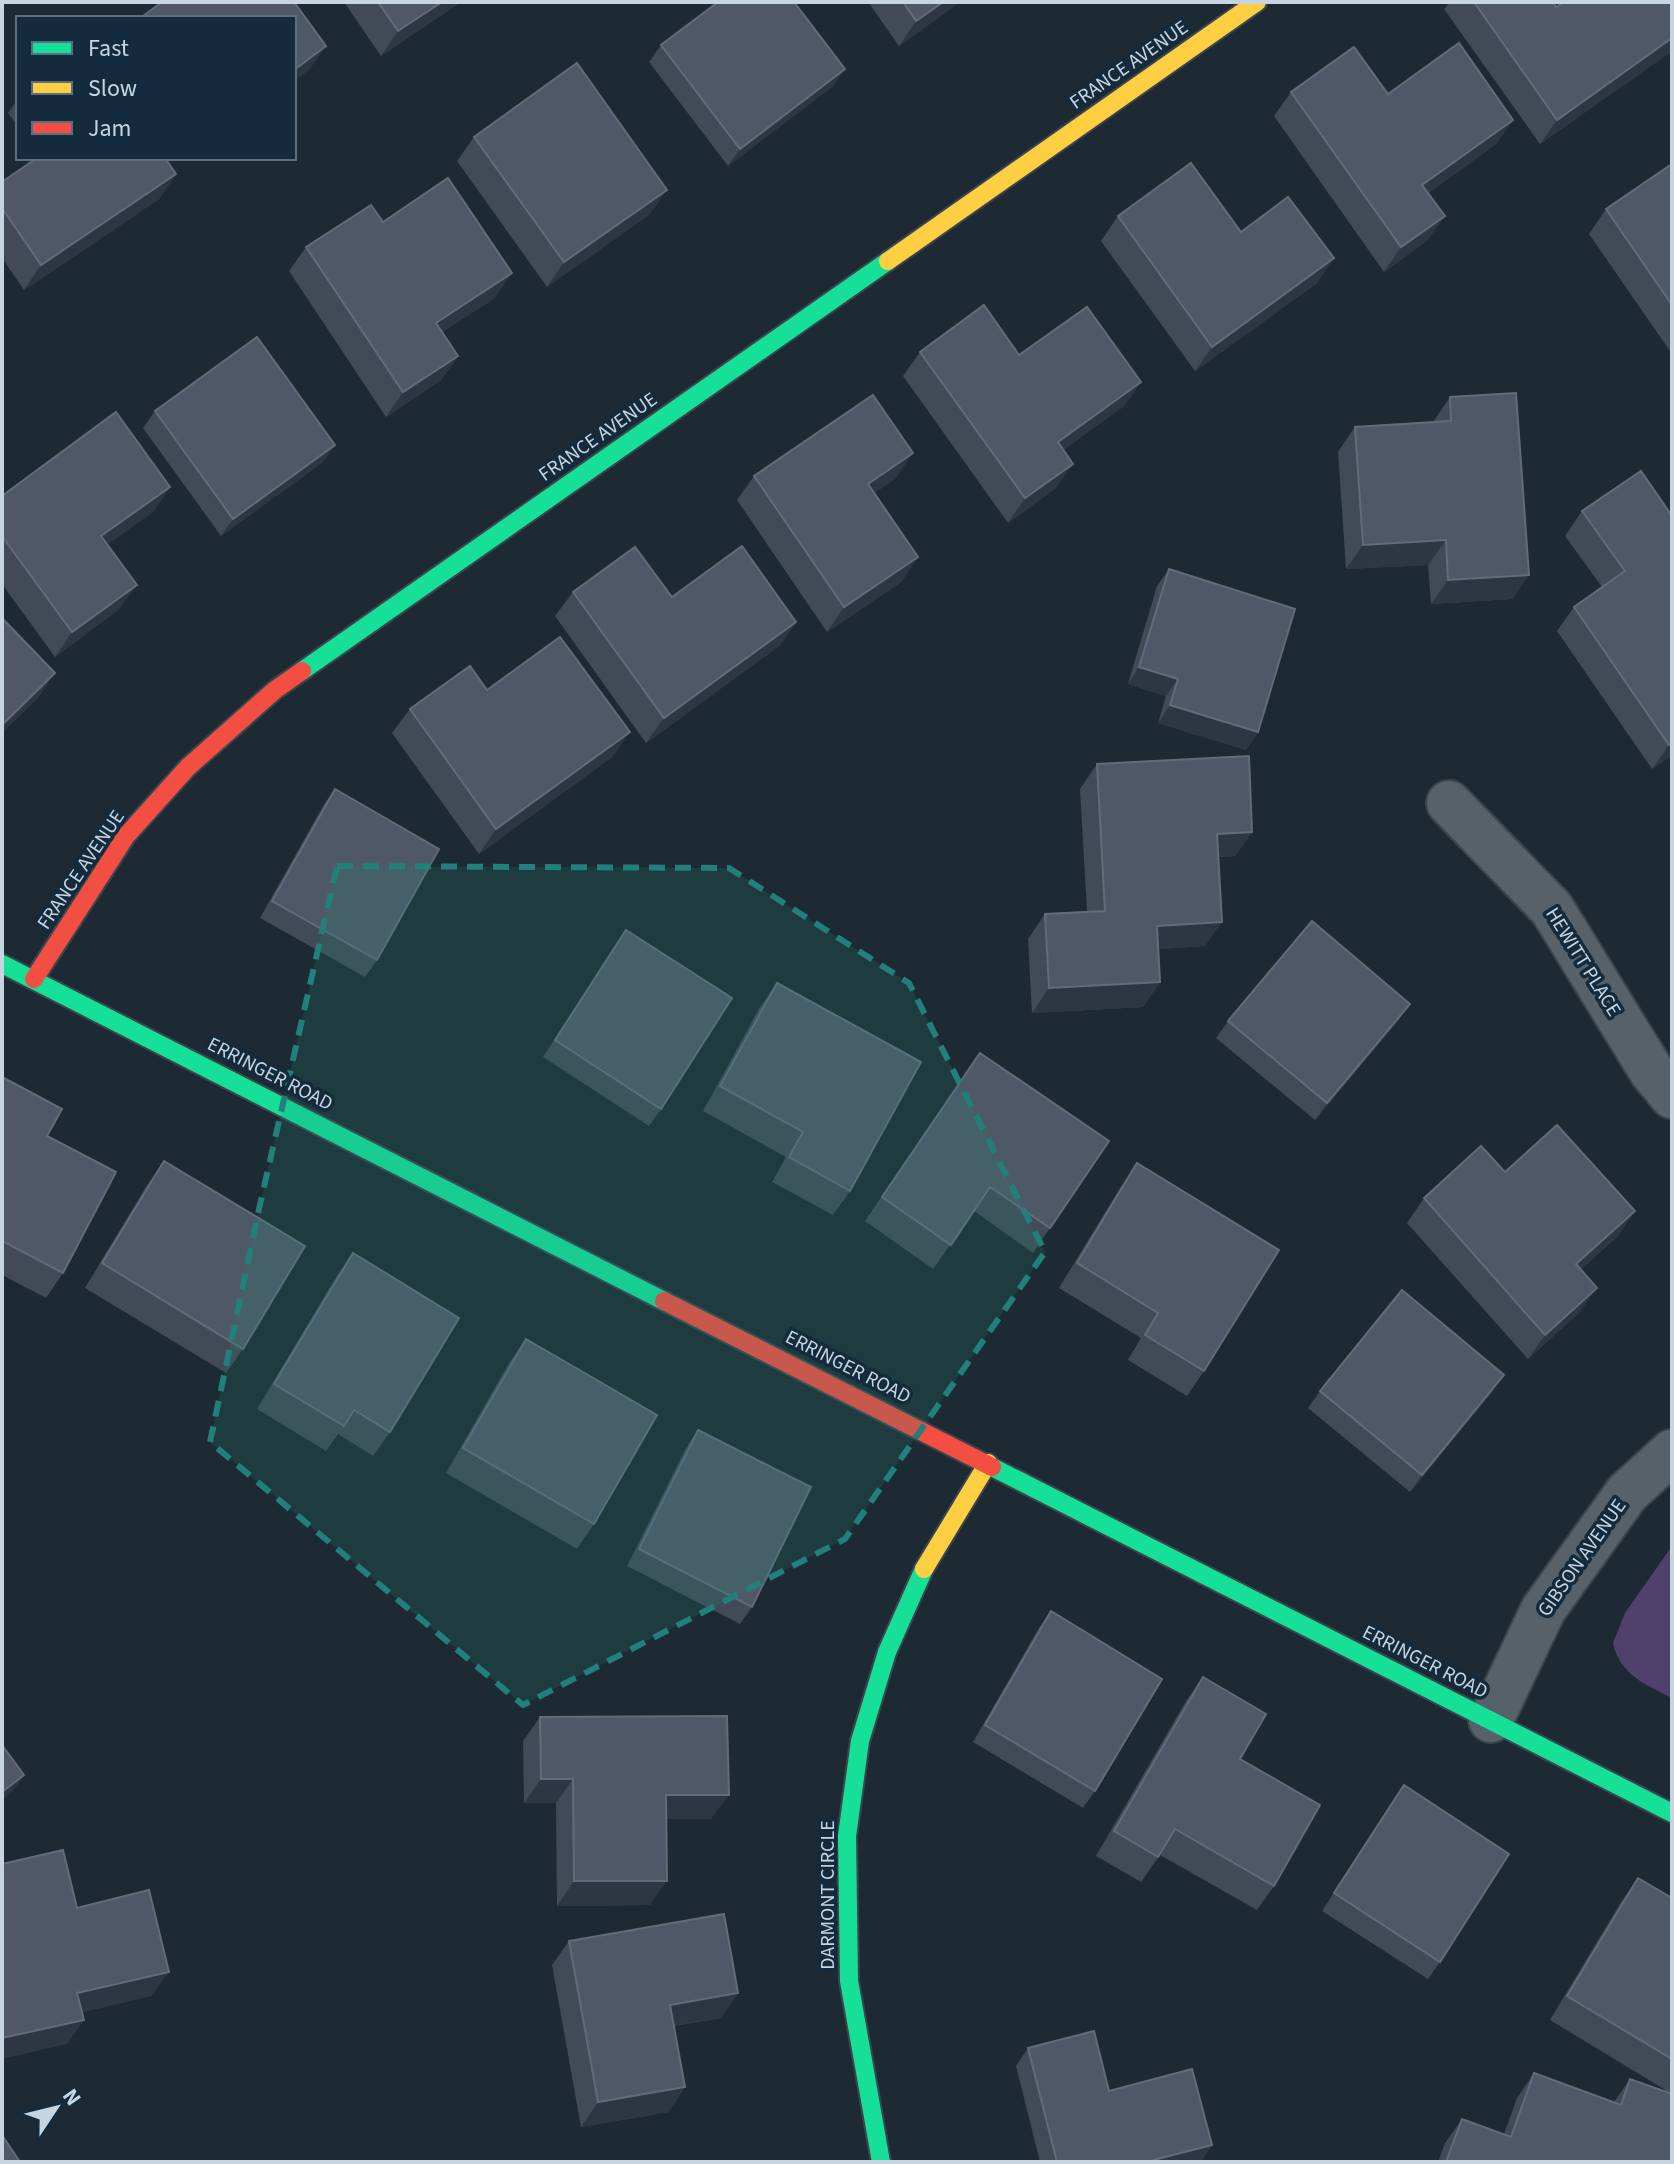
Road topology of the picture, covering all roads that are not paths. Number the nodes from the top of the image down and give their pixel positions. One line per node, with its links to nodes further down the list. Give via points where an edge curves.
1 (1257, 2): 4 (street, FRANCE AVENUE, via 275,690 188,767 126,836)
2 (1449, 803): 5 (street, HEWITT PLACE, via 1552,909)
3 (2, 964): 4 (street, ERRINGER ROAD)
4 (34, 979): 7 (street, ERRINGER ROAD)
5 (1672, 1096)
6 (1672, 1452): 8 (street, GIBSON AVENUE, via 1627,1493 1543,1610)
7 (988, 1463): 8 (street, ERRINGER ROAD); 10 (street, DARMONT CIRCLE, via 929,1559 887,1652 860,1741 847,1836 849,1981)
8 (1491, 1720): 9 (street, ERRINGER ROAD)
9 (1672, 1813)
10 (881, 2162)

